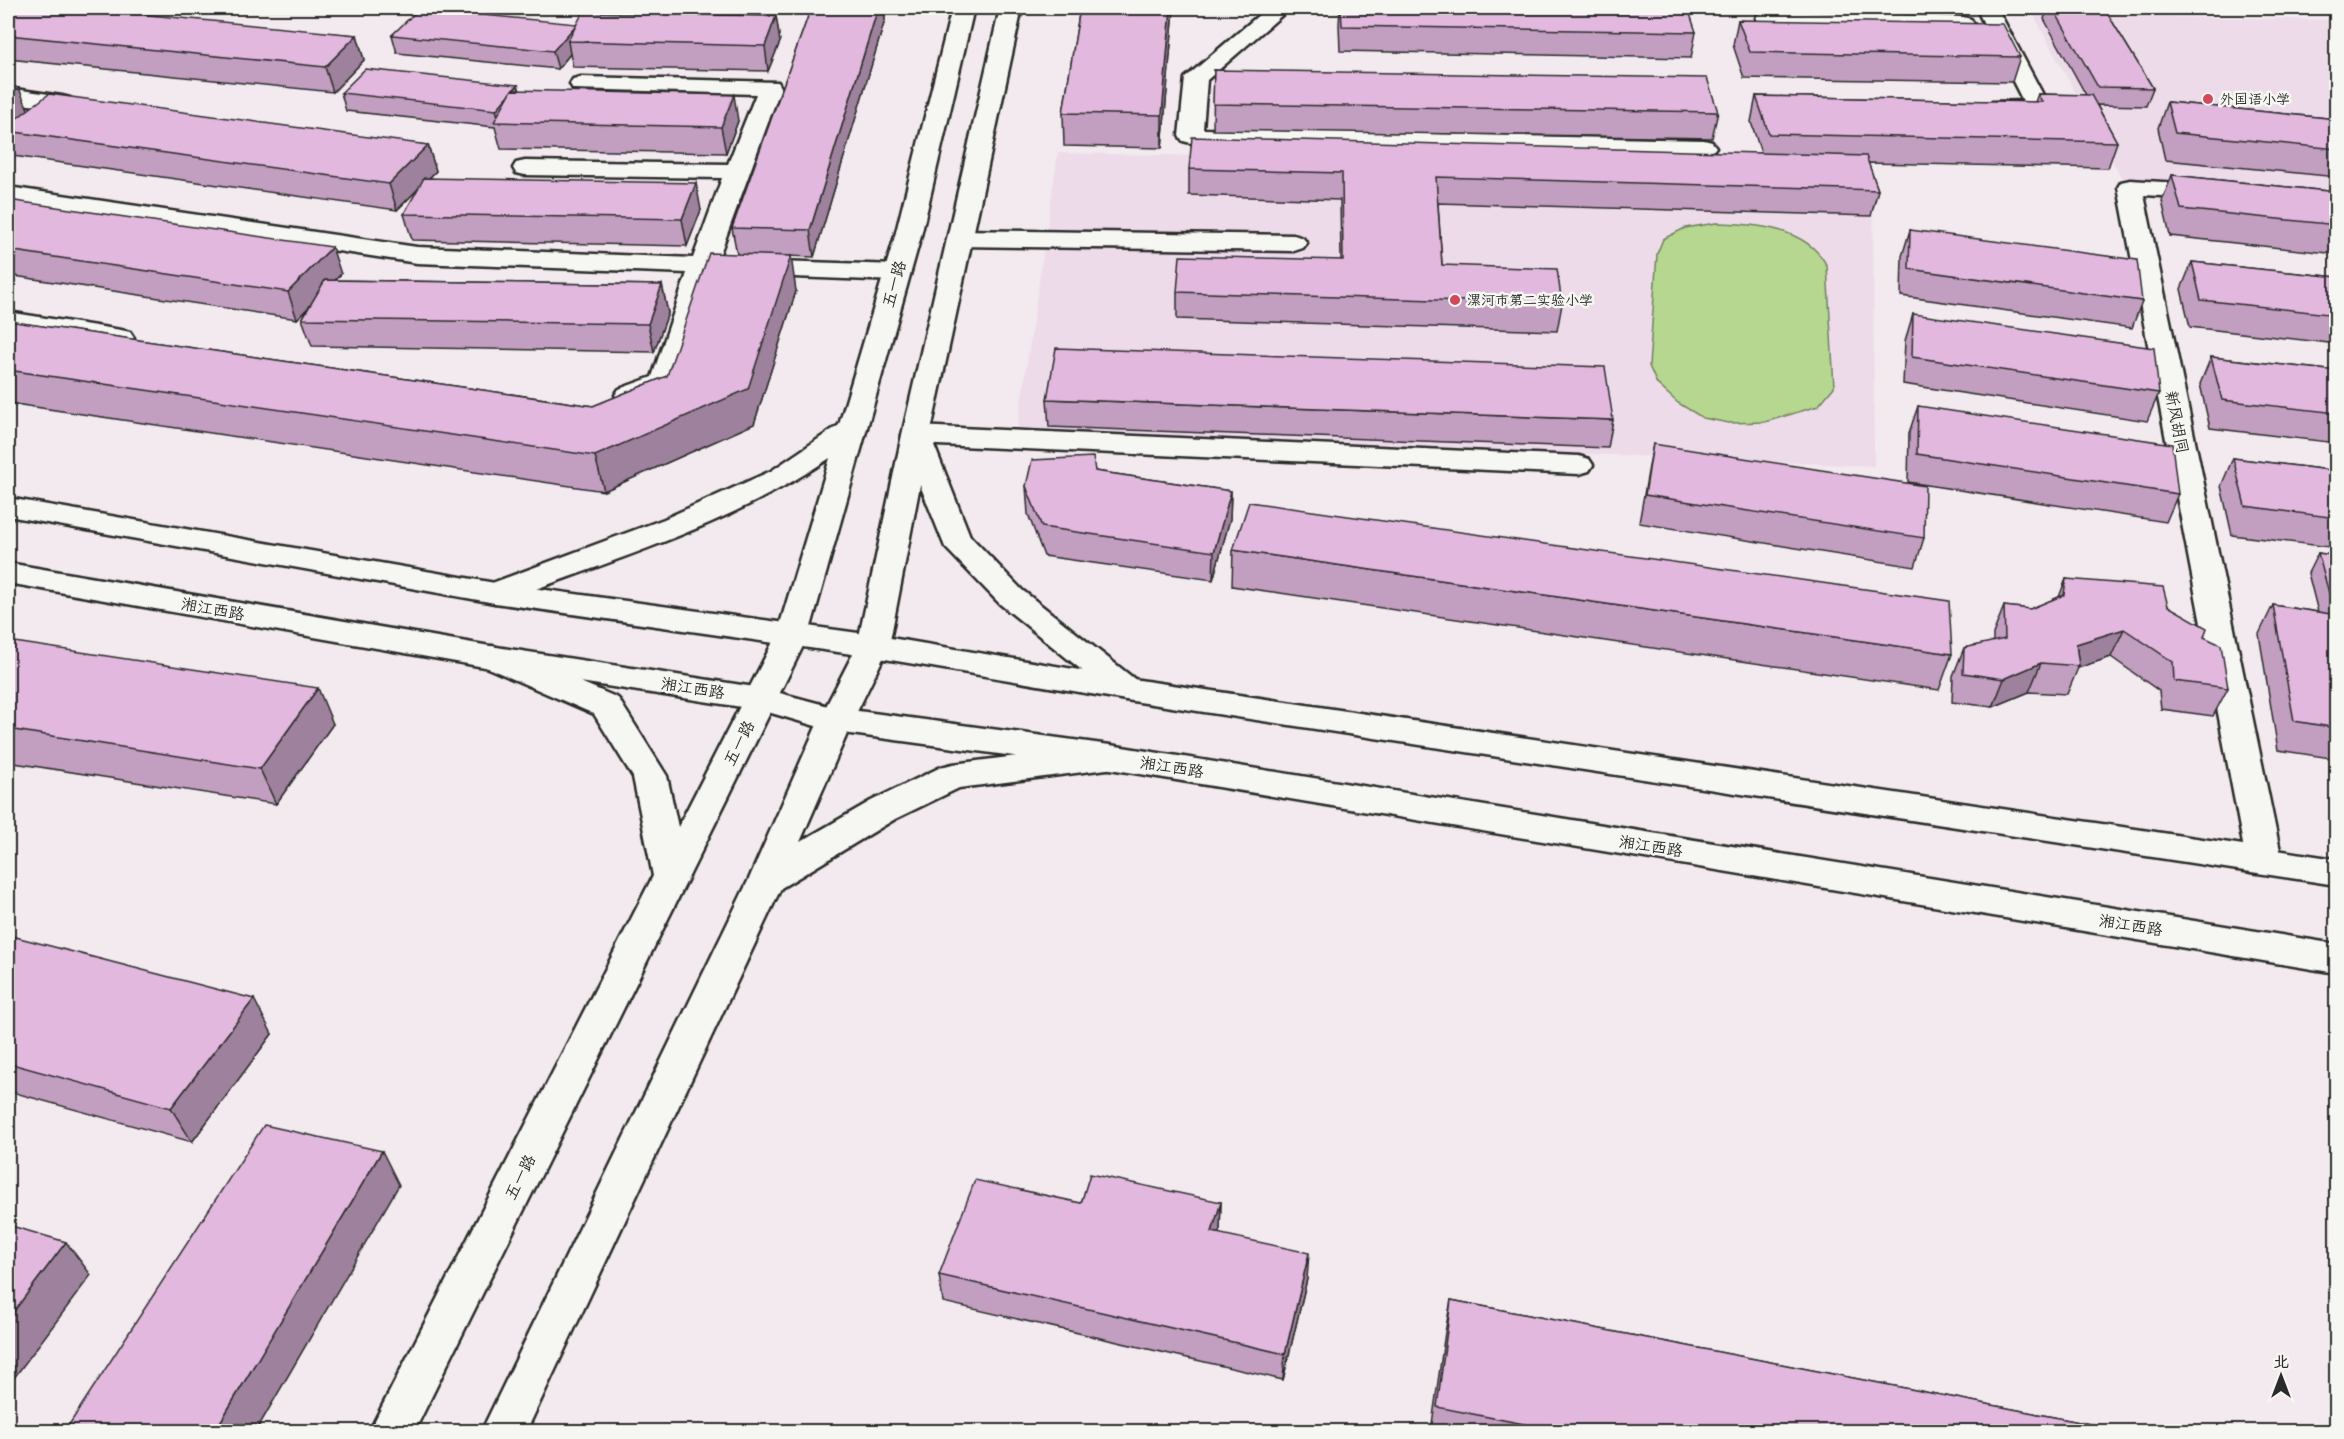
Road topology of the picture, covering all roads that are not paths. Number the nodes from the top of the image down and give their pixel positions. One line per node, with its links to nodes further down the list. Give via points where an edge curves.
1 (963, 8): 20 (street, 五一路)
2 (1011, 8): 17 (street)
3 (1279, 8): 6 (street)
4 (1990, 16): 5 (street); 10 (street, via 2038,108)
5 (1767, 18)
6 (1196, 78): 7 (street); 12 (street, via 1191,136)
7 (1232, 79)
8 (580, 84): 14 (street, via 770,87)
9 (8, 95): 11 (street, via 62,103)
10 (1980, 107)
11 (8, 147)
12 (1704, 147)
13 (525, 168): 14 (street)
14 (735, 171): 19 (street)
15 (8, 194): 19 (street, via 417,255)
16 (2234, 194): 37 (street, 新风胡同, via 2130,187)
17 (960, 238): 18 (street); 25 (street)
18 (1294, 243)
19 (701, 265): 20 (street); 23 (street, via 664,382)
20 (897, 273): 24 (street, 五一路)
21 (8, 320): 22 (street)
22 (148, 343)
23 (603, 405)
24 (854, 429): 29 (street, via 781,477 675,526); 30 (street, 五一路)
25 (916, 435): 26 (street); 31 (street); 33 (street, via 956,540 1011,597)
26 (1580, 465)
27 (8, 507): 29 (street)
28 (8, 573): 32 (street, 湘江西路)
29 (495, 593): 30 (street)
30 (793, 634): 31 (street); 34 (street, 五一路)
31 (873, 646): 33 (street); 35 (street)
32 (490, 657): 34 (street, 湘江西路); 39 (street, via 606,706 650,776)
33 (1126, 689): 37 (street)
34 (760, 699): 35 (street, 湘江西路); 39 (street, 五一路)
35 (837, 720): 36 (street, 湘江西路); 40 (street)
36 (1110, 757): 40 (street, via 953,776 883,810); 41 (street, 湘江西路)
37 (2264, 860): 38 (street)
38 (2337, 872)
39 (671, 878): 42 (street, 五一路)
40 (767, 879): 43 (street)
41 (2337, 959)
42 (391, 1431)
43 (503, 1431)

